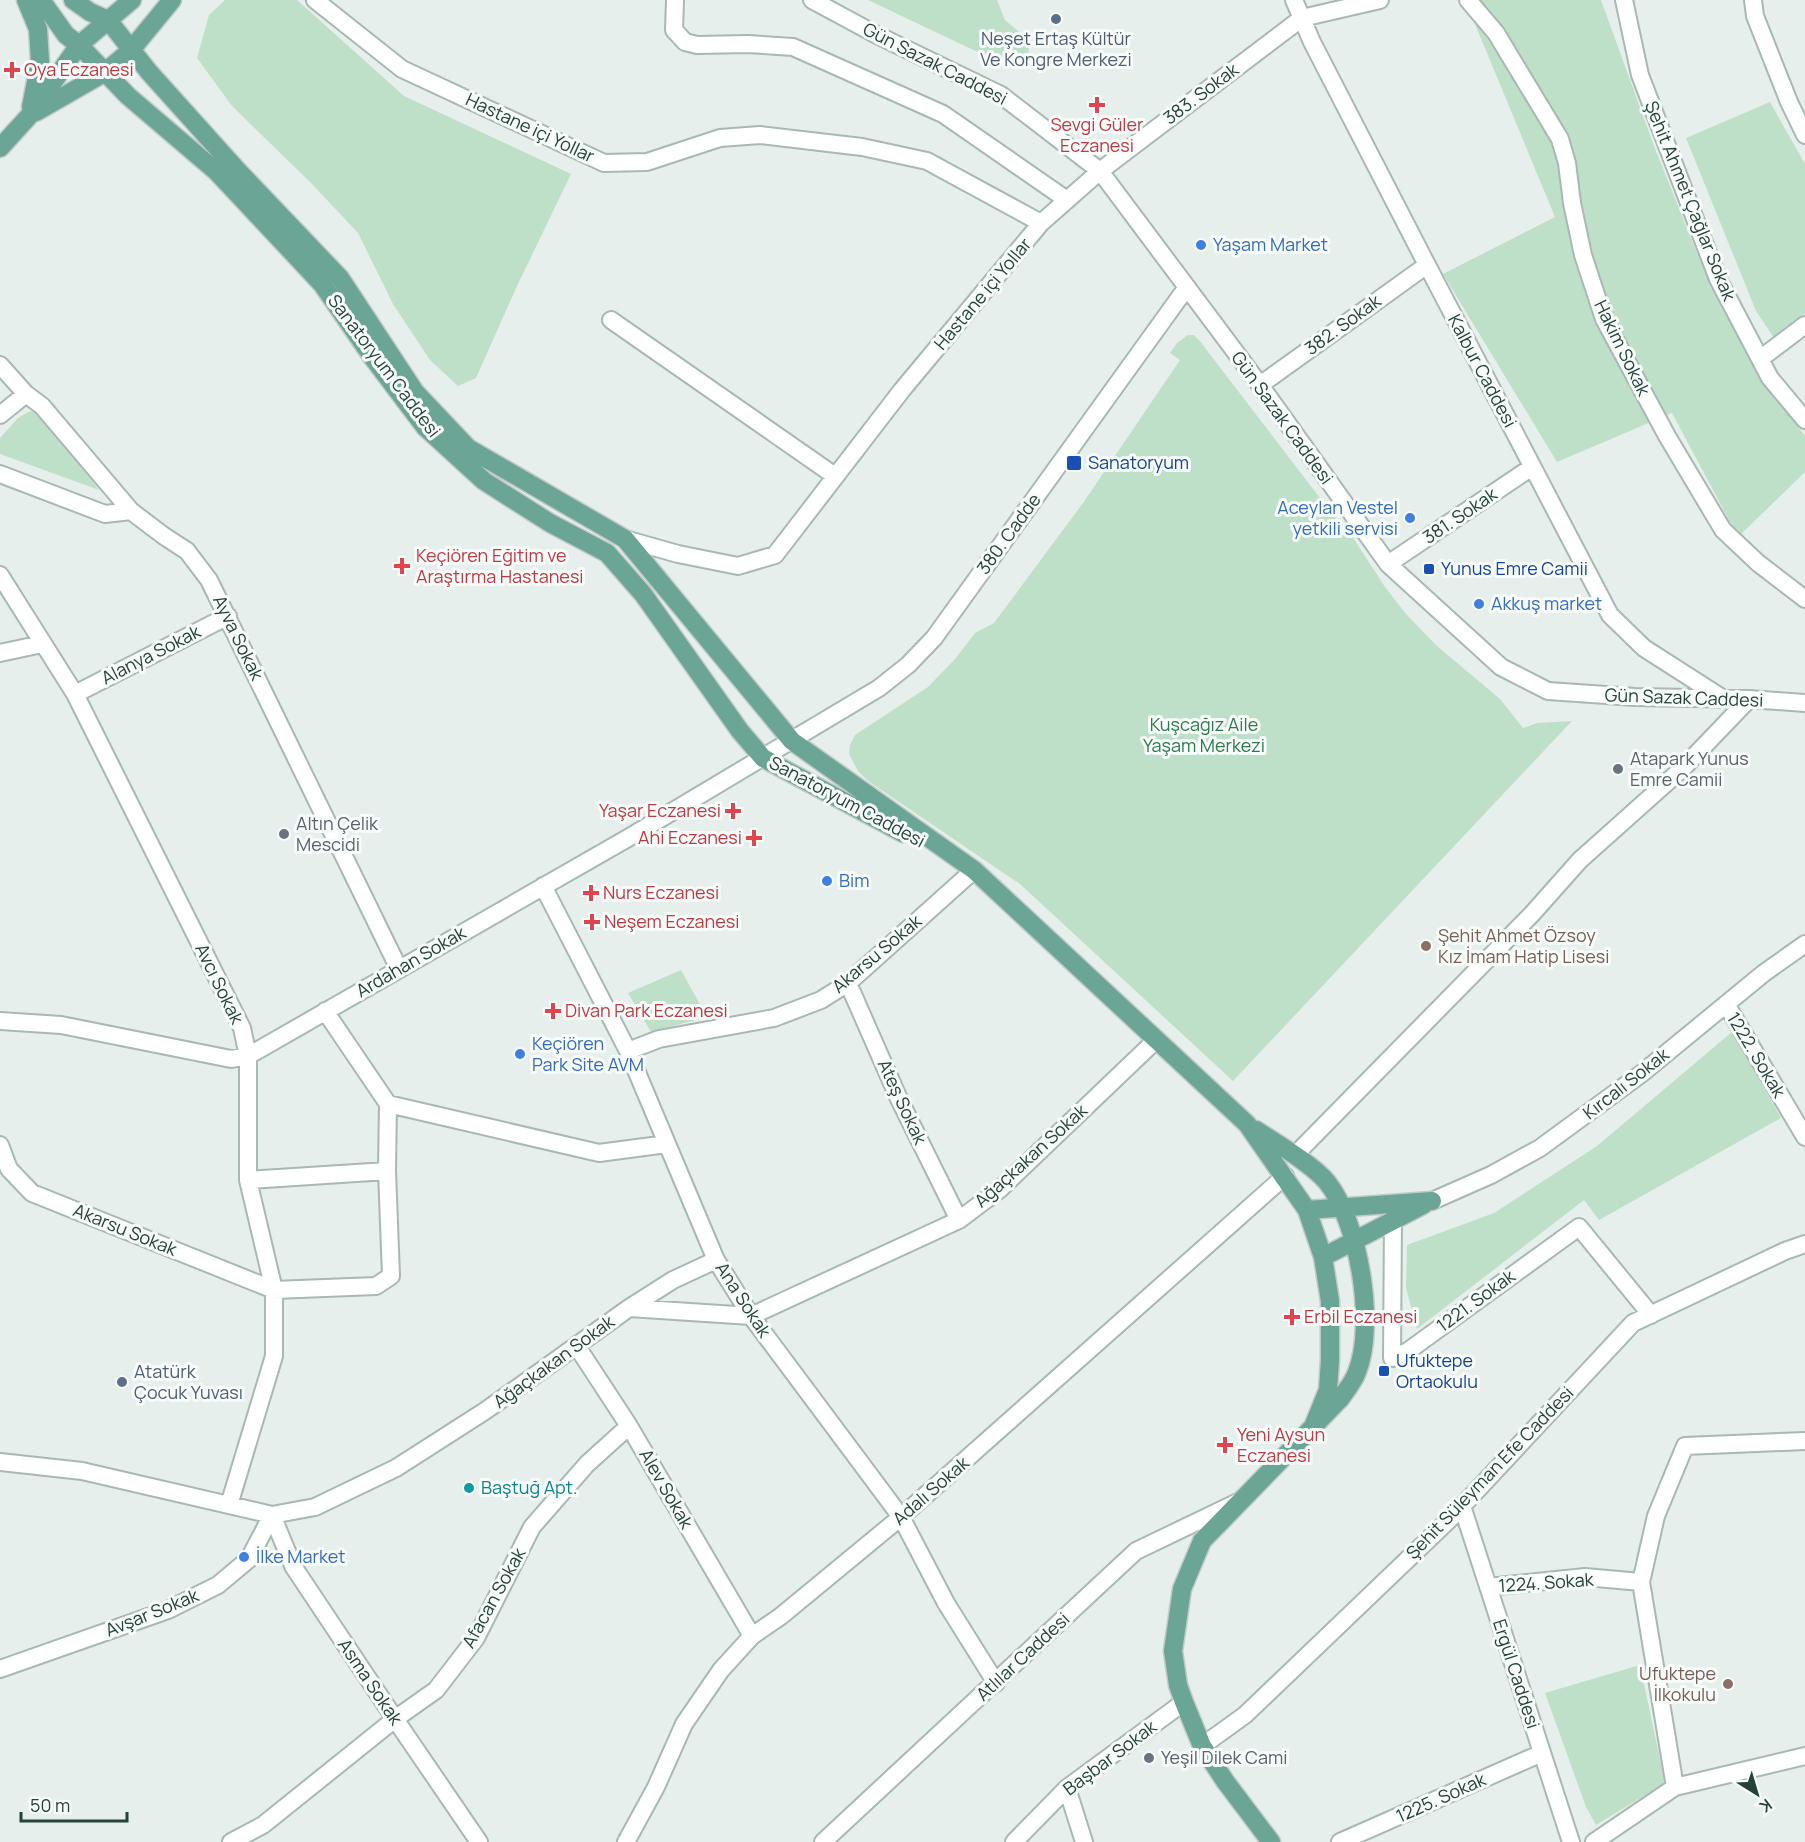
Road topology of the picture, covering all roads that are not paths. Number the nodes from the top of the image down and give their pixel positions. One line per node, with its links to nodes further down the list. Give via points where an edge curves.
1 (26, 0): 19 (main road, via 38,28 40,61)
2 (41, 0): 16 (main road, Sanatoryum Caddesi, via 66,35)
3 (73, 0): 15 (main road, Sanatoryum Caddesi)
4 (132, 0): 15 (main road)
5 (171, 0): 17 (main road)
6 (315, 0): 24 (street, Hastane içi Yollar, via 402,69 604,163 647,162 720,138 760,135 862,147 927,161)
7 (675, 0): 23 (street, via 674,30 685,42 793,47 943,114)
8 (812, 0): 22 (street, Gün Sazak Caddesi, via 1002,95)
9 (1294, 0): 14 (street, Kalbur Caddesi)
10 (1380, 0): 14 (street)
11 (1468, 0): 42 (street, Hakim Sokak, via 1496,33 1560,139 1583,255 1604,319 1667,436 1723,530)
12 (1624, 0): 29 (street, Şehit Ahmet Çağlar Sokak, via 1640,75 1718,279)
13 (1753, 0): 20 (street, via 1755,16)
14 (1302, 18): 22 (street, 383. Sokak); 25 (street, Kalbur Caddesi)
15 (108, 20): 16 (main road); 17 (main road, Sanatoryum Caddesi)
16 (79, 45): 18 (main road, Sanatoryum Caddesi); 19 (main road)
17 (131, 50): 18 (main road); 39 (main road, Sanatoryum Caddesi, via 340,278 415,392 468,448)
18 (104, 73): 19 (main road); 51 (main road, Sanatoryum Caddesi, via 217,172 322,284 425,427 484,481 607,553 643,594)
19 (30, 115): 21 (main road)
20 (1805, 135)
21 (0, 148)
22 (1100, 171): 23 (street, Hastane içi Yollar); 26 (street, Gün Sazak Caddesi)
23 (1067, 200): 24 (street, Hastane içi Yollar)
24 (1041, 223): 37 (street, Hastane içi Yollar)
25 (1427, 265): 31 (street, 382. Sokak); 35 (street, Kalbur Caddesi)
26 (1187, 287): 31 (street, Gün Sazak Caddesi); 50 (street, 380. Cadde, via 934,638 909,665 879,688)
27 (611, 320): 37 (street)
28 (1805, 325): 29 (street)
29 (1761, 359): 34 (street, Şehit Ahmet Çağlar Sokak, via 1770,378)
30 (0, 365): 32 (street, Ayva Sokak)
31 (1260, 385): 40 (street, Gün Sazak Caddesi)
32 (26, 394): 33 (street); 38 (street, Ayva Sokak, via 42,406)
33 (0, 415)
34 (1805, 420)
35 (1532, 467): 40 (street, 381. Sokak); 47 (street, Kalbur Caddesi, via 1610,615 1644,648)
36 (0, 474): 38 (street, via 105,514)
37 (835, 476): 39 (street, Hastane içi Yollar, via 775,555 738,566)
38 (131, 511): 43 (street, Ayva Sokak, via 187,551)
39 (625, 539): 50 (main road, Sanatoryum Caddesi)
40 (1388, 564): 47 (street, Gün Sazak Caddesi, via 1501,667 1548,691)
41 (0, 575): 44 (street, Avcı Sokak)
42 (1805, 599)
43 (228, 615): 46 (street, Alanya Sokak); 55 (street, Ayva Sokak)
44 (42, 644): 45 (street); 46 (street, Avcı Sokak)
45 (0, 653)
46 (75, 694): 62 (street, Avcı Sokak, via 242,1028)
47 (1722, 699): 48 (street, Gün Sazak Caddesi)
48 (1749, 699): 49 (street, Gün Sazak Caddesi); 68 (street, via 1683,768 1580,860 1532,914)
49 (1805, 703)
50 (792, 741): 51 (street, Ardahan Sokak); 52 (main road, Sanatoryum Caddesi)
51 (763, 758): 52 (main road, Sanatoryum Caddesi); 53 (street, Ardahan Sokak)
52 (974, 870): 56 (street, Akarsu Sokak); 60 (main road, Sanatoryum Caddesi)
53 (543, 886): 55 (street, Ardahan Sokak); 61 (street, Ana Sokak)
54 (1805, 944): 57 (street, Kırcalı Sokak)
55 (399, 969): 58 (street, Ardahan Sokak)
56 (848, 983): 61 (street, Akarsu Sokak, via 821,1000 774,1018 659,1039); 75 (street, Ateş Sokak, via 899,1099)
57 (1726, 1004): 65 (street, 1222. Sokak); 72 (street, Kırcalı Sokak, via 1641,1074 1540,1148)
58 (325, 1011): 62 (street, Ardahan Sokak); 63 (street)
59 (0, 1021): 62 (street, Ardahan Sokak, via 61,1025 231,1059)
60 (1156, 1040): 64 (main road, Sanatoryum Caddesi); 75 (street, Ağaçkakan Sokak, via 1000,1189)
61 (628, 1051): 66 (street, Ana Sokak)
62 (248, 1056): 71 (street, Avcı Sokak)
63 (388, 1104): 66 (street, via 599,1153); 69 (street)
64 (1247, 1124): 68 (main road, Sanatoryum Caddesi); 70 (main road, Sanatoryum Caddesi)
65 (1805, 1137)
66 (667, 1144): 80 (street, Ana Sokak)
67 (0, 1145): 81 (street, Akarsu Sokak, via 9,1169 32,1193)
68 (1294, 1155): 73 (main road, Sanatoryum Caddesi, via 1326,1181)
69 (387, 1171): 71 (street); 81 (street, via 391,1276 376,1287)
70 (1285, 1176): 74 (main road, Sanatoryum Caddesi); 94 (street, Adalı Sokak)
71 (248, 1180): 81 (street, Avcı Sokak)
72 (1432, 1201): 73 (main road); 76 (main road)
73 (1342, 1208): 74 (main road); 77 (main road, Sanatoryum Caddesi)
74 (1307, 1210): 79 (main road, Sanatoryum Caddesi)
75 (959, 1220): 84 (street, Ağaçkakan Sokak)
76 (1393, 1220): 77 (main road); 83 (street, 1221. Sokak, via 1392,1358 1408,1351 1579,1227)
77 (1355, 1240): 79 (main road); 87 (main road, Sanatoryum Caddesi, via 1365,1306 1362,1351 1357,1373 1340,1399)
78 (1805, 1244): 83 (street, Şehit Süleyman Efe Caddesi)
79 (1323, 1257): 87 (main road, Sanatoryum Caddesi, via 1330,1301 1330,1360 1328,1390)
80 (716, 1260): 82 (street, via 673,1280); 84 (street, Ana Sokak)
81 (274, 1290): 91 (street, Avcı Sokak, via 274,1356)
82 (629, 1308): 84 (street, Ağaçkakan Sokak); 85 (street, Ağaçkakan Sokak)
83 (1651, 1315): 92 (street, Şehit Süleyman Efe Caddesi, via 1633,1323)
84 (751, 1316): 94 (street, Ana Sokak)
85 (576, 1345): 86 (street, Alev Sokak); 93 (street, Ağaçkakan Sokak, via 485,1411 396,1468 315,1507)
86 (629, 1426): 97 (street, Alev Sokak); 101 (street, Afacan Sokak, via 586,1464 532,1527 476,1638 436,1690)
87 (1313, 1427): 90 (main road)
88 (1805, 1441): 95 (street, via 1685,1446 1656,1516)
89 (0, 1462): 91 (street, Ağaçkakan Sokak, via 82,1471)
90 (1242, 1500): 99 (street, Atlılar Caddesi, via 1136,1551); 100 (main road, via 1202,1540 1182,1589 1173,1651)
91 (229, 1505): 93 (street, Ağaçkakan Sokak)
92 (1462, 1506): 96 (street, Ergül Caddesi); 102 (street, Şehit Süleyman Efe Caddesi, via 1245,1715)
93 (272, 1515): 98 (street, Avşar Sokak, via 249,1559 218,1585 168,1610); 101 (street, Asma Sokak, via 293,1566)
94 (901, 1517): 97 (street, Adalı Sokak); 99 (street, Ana Sokak, via 946,1603)
95 (1641, 1582): 96 (street, 1224. Sokak, via 1585,1577); 105 (street)
96 (1488, 1587): 103 (street, Ergül Caddesi)
97 (752, 1636): 109 (street, Adalı Sokak, via 721,1670 684,1724)
98 (0, 1669)
99 (996, 1683): 110 (street, Atlılar Caddesi)
100 (1184, 1702): 102 (main road); 106 (street, Başbar Sokak)
101 (395, 1719): 107 (street, Afacan Sokak, via 263,1825); 108 (street, Asma Sokak)
102 (1202, 1746): 113 (main road)
103 (1542, 1753): 114 (street, 1225. Sokak); 115 (street, Ergül Caddesi)
104 (1805, 1756): 105 (street)
105 (1675, 1787): 116 (street)
106 (1068, 1788): 111 (street, Başbar Sokak); 112 (street)
107 (231, 1842)
108 (480, 1842)
109 (626, 1842)
110 (823, 1842)
111 (1014, 1842)
112 (1083, 1842)
113 (1271, 1842)
114 (1340, 1842)
115 (1571, 1842)
116 (1594, 1842)

